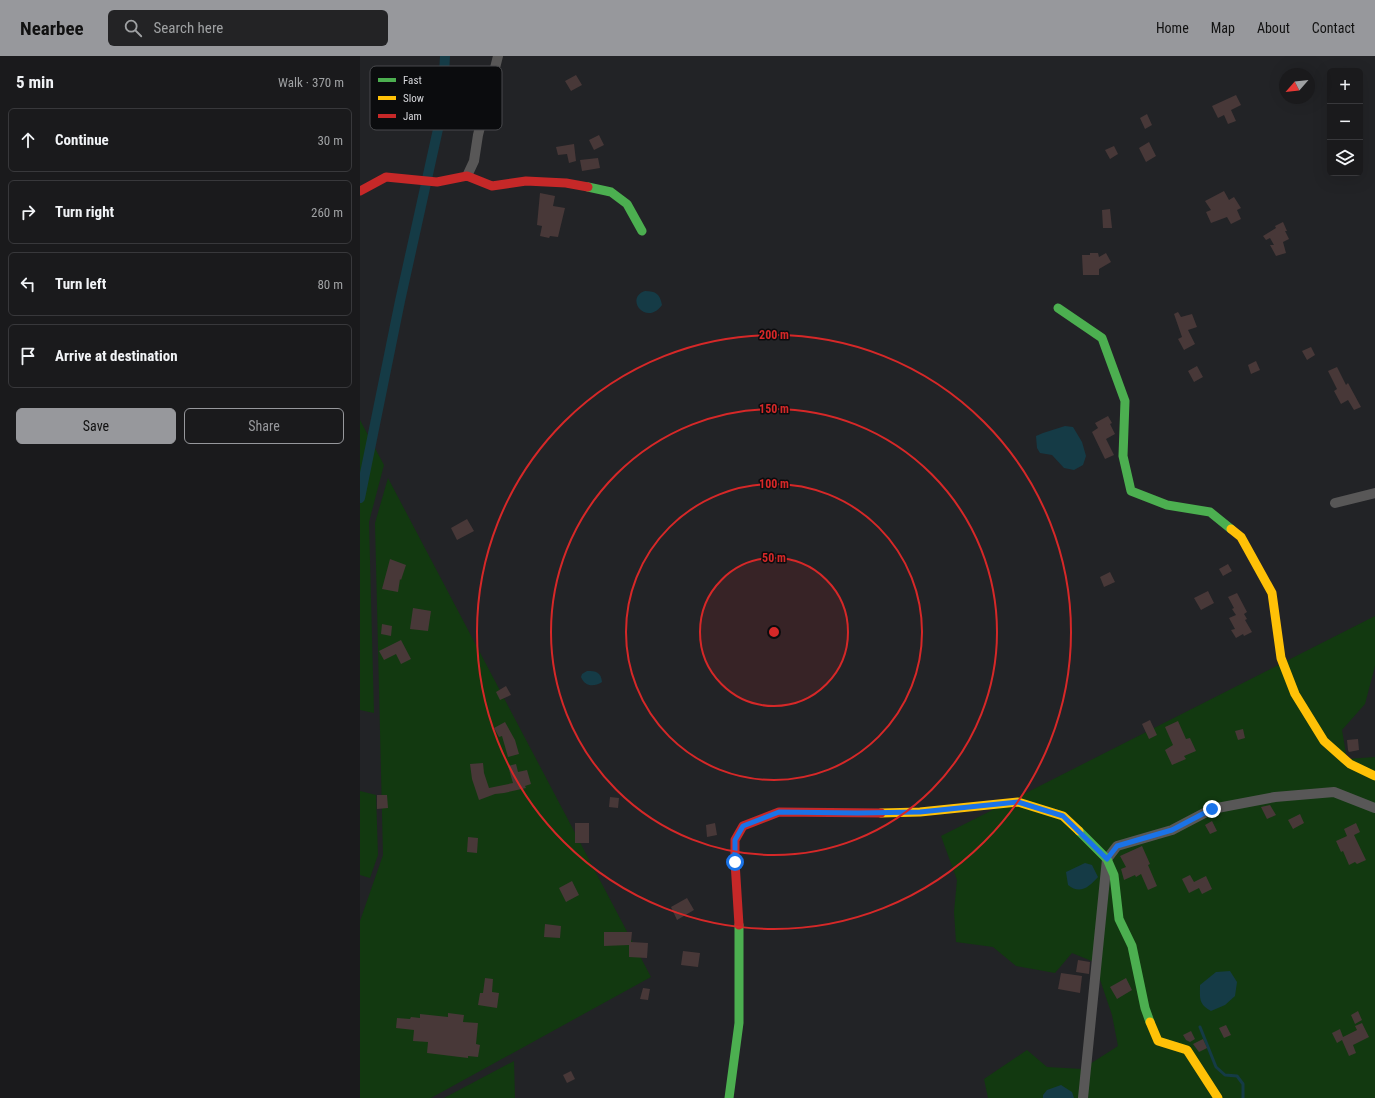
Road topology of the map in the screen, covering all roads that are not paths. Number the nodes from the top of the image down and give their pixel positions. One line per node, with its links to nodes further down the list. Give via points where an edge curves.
1 (498, 56): 2 (street)
2 (495, 66)
3 (479, 130): 4 (street, via 474,161)
4 (468, 176): 5 (street, via 436,182 386,177); 6 (street, via 492,186 526,181 566,183 611,192 627,204)
5 (360, 191)
6 (642, 231)
7 (1058, 308): 10 (street, via 1102,338 1125,401 1122,456 1131,491 1167,505 1210,512 1241,537 1272,593 1281,658 1295,694 1324,741 1350,764)
8 (1375, 493): 9 (street)
9 (1335, 503)
10 (1375, 776)
11 (1375, 808): 12 (street, via 1334,792 1275,796 1212,809 1172,830 1117,846)
12 (1107, 859): 13 (street, via 1063,816 1018,802 920,812 779,812 743,826 735,840 740,960 738,1022); 14 (street); 15 (street, via 1114,875 1119,919 1132,946 1145,1008 1158,1041 1188,1050)
13 (729, 1098)
14 (1083, 1098)
15 (1218, 1098)

